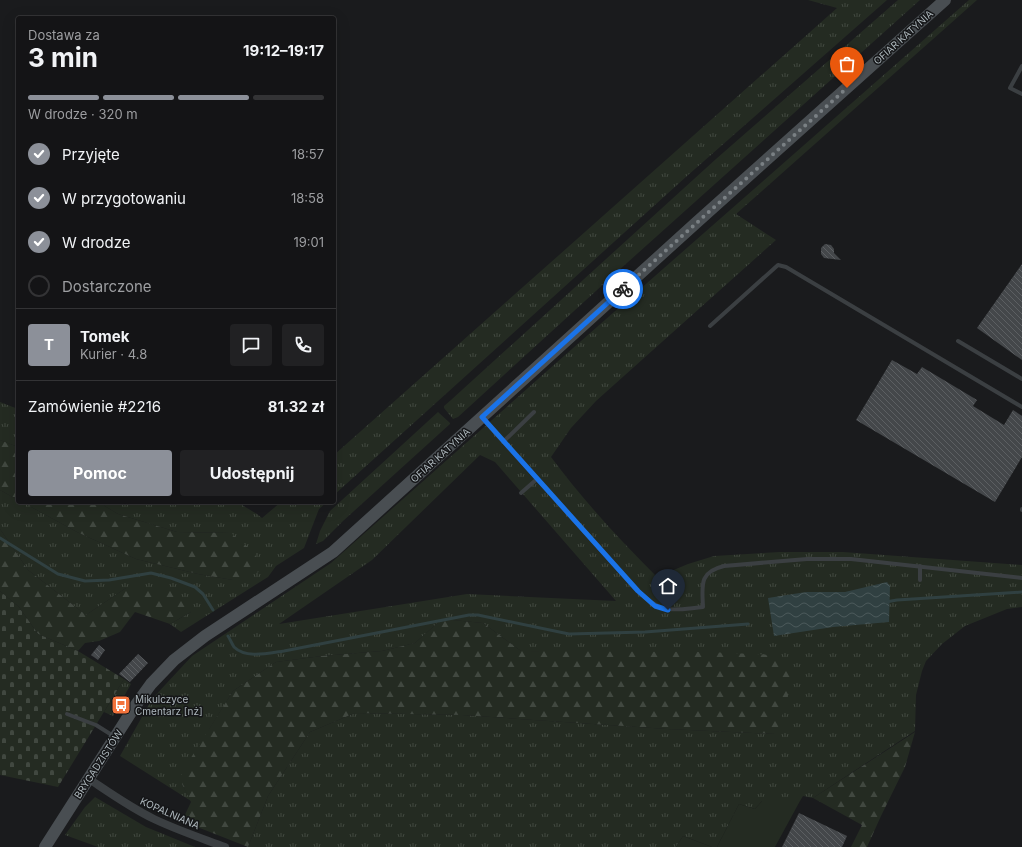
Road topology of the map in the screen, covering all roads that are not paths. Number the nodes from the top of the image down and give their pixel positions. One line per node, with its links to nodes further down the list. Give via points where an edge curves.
1 (945, 0): 9 (street, OFIAR KATYNIA)
2 (1022, 66): 3 (lane, via 1010,88)
3 (1022, 94)
4 (710, 326): 7 (lane, via 778,266 786,267)
5 (958, 341): 6 (lane)
6 (1022, 379)
7 (1022, 407)
8 (534, 412): 10 (lane)
9 (482, 417): 10 (lane); 16 (street, OFIAR KATYNIA, via 333,552)
10 (503, 442): 11 (lane)
11 (537, 479): 12 (lane); 13 (lane, via 648,601 668,610 703,607 702,582 705,576 710,571 724,566 807,559)
12 (521, 493)
13 (920, 566): 14 (lane); 15 (lane)
14 (1022, 578)
15 (920, 580)
16 (187, 649): 18 (street, BRYGADZISTÓW, via 151,684)
17 (67, 714): 18 (lane, via 96,725)
18 (115, 737): 19 (street, BRYGADZISTÓW)
19 (89, 779): 20 (street, BRYGADZISTÓW); 21 (street, KOPALNIANA, via 153,819)
20 (45, 847)
21 (225, 847)

